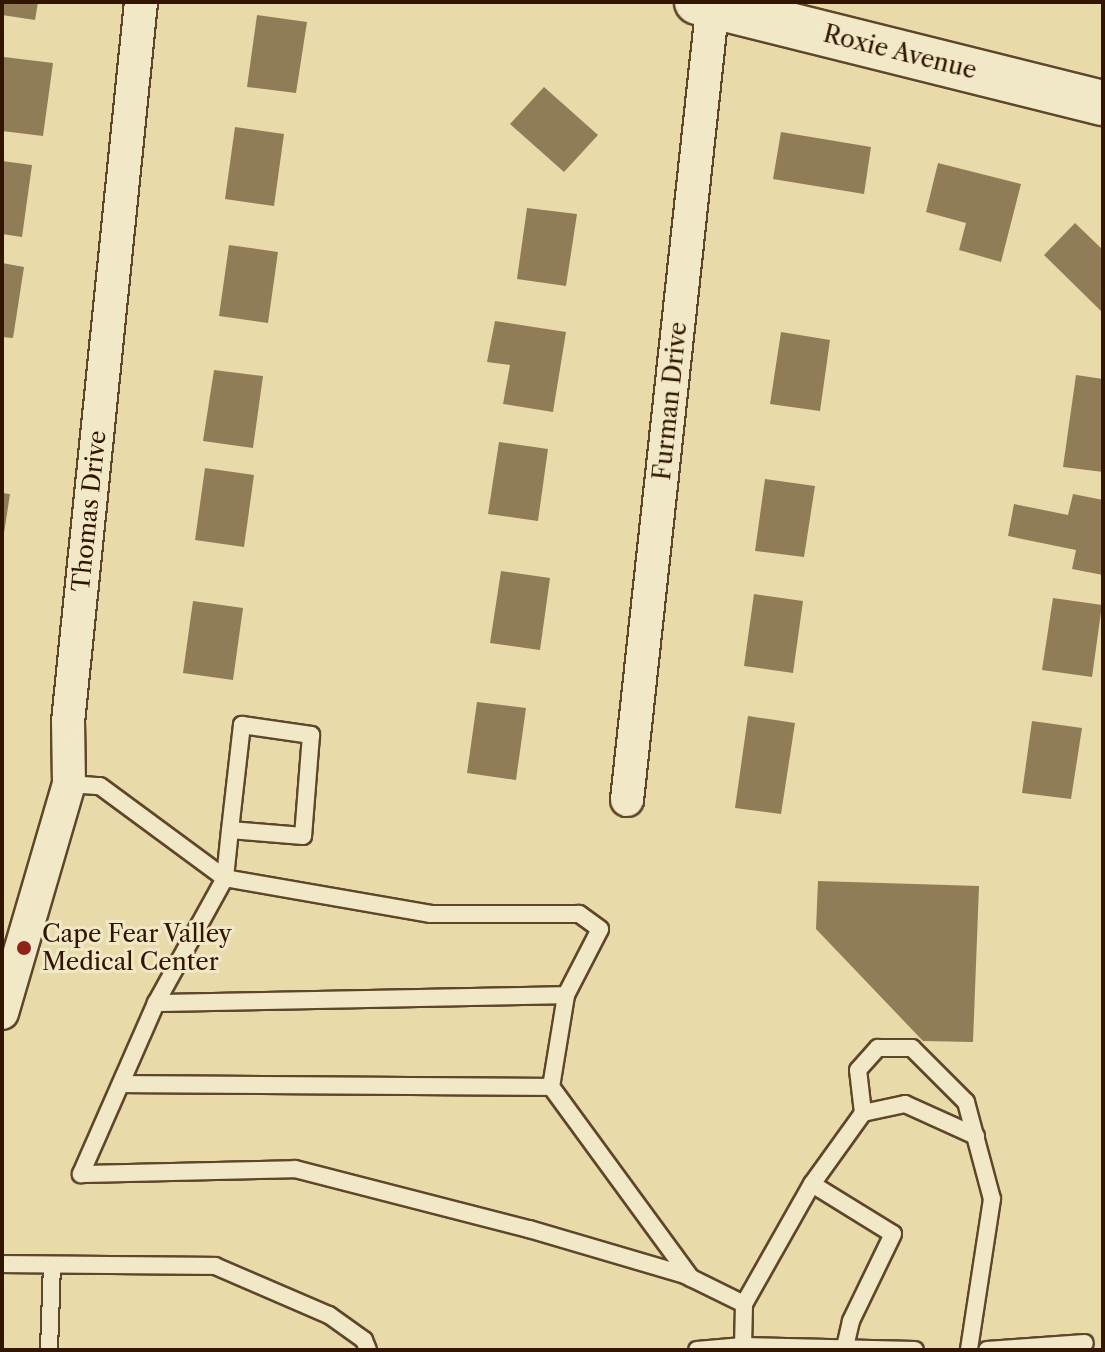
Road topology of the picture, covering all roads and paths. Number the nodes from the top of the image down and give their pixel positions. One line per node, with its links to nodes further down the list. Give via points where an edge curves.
1 (141, 2): 4 (street, Thomas Drive, via 68,722)
2 (707, 3): 3 (street, Roxie Avenue); 5 (street, Furman Drive)
3 (1103, 103)
4 (69, 784): 7 (lane, via 100,786); 10 (street, Thomas Drive)
5 (627, 800)
6 (230, 830): 6 (lane, via 242,725 311,735 303,836); 7 (lane)
7 (225, 878): 8 (lane, via 431,914 579,914 600,929); 9 (lane)
8 (566, 995): 9 (lane); 12 (lane)
9 (156, 1003): 11 (lane)
10 (2, 1013)
11 (121, 1084): 12 (lane); 18 (lane, via 81,1174 295,1169 529,1229)
12 (551, 1087): 18 (lane)
13 (863, 1113): 14 (lane, via 905,1104); 14 (lane, via 858,1070 878,1048 912,1048 966,1102); 15 (lane)
14 (976, 1136): 27 (lane, via 992,1199)
15 (812, 1184): 19 (lane); 22 (lane, via 893,1234 851,1321)
16 (2, 1264): 17 (lane)
17 (52, 1265): 23 (lane); 24 (lane, via 215,1266 329,1315 364,1340)
18 (691, 1278): 19 (lane)
19 (744, 1304): 21 (lane)
20 (1085, 1343): 28 (lane)
21 (743, 1346): 22 (lane); 25 (lane)
22 (845, 1348): 26 (lane)
23 (49, 1350)
24 (368, 1350)
25 (697, 1350)
26 (915, 1350)
27 (969, 1350)
28 (987, 1350)

